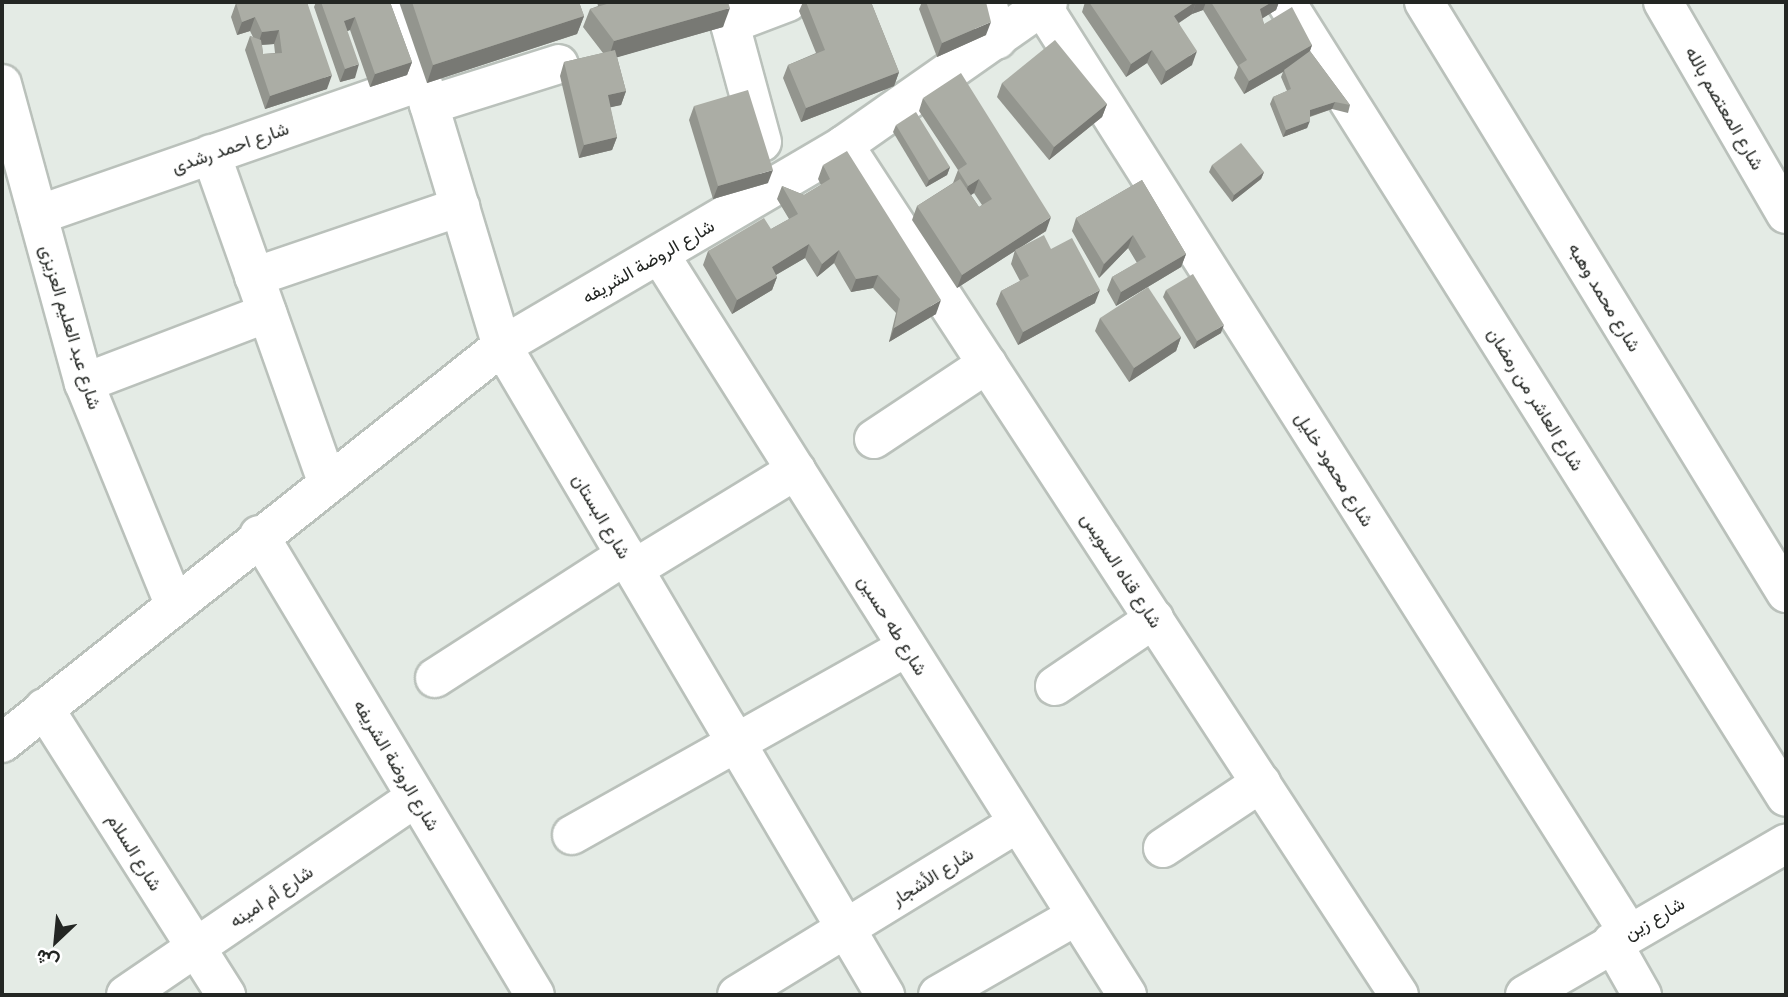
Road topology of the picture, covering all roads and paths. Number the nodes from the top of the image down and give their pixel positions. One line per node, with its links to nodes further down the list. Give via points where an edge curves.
1 (398, 2): 12 (street, شارع البستان)
2 (788, 2): 8 (street)
3 (987, 2): 9 (street)
4 (1286, 2): 41 (street, شارع العاشر من رمضان)
5 (1424, 2): 30 (street, شارع محمد وهبه)
6 (1663, 2): 17 (street, شارع المعتصم بالله)
7 (1045, 4): 9 (street, شارع الروضة الشريفه); 48 (street, شارع محمود خليل)
8 (727, 13): 15 (street)
9 (997, 40): 13 (street, شارع الروضة الشريفه)
10 (559, 64): 12 (street, شارع احمد رشدى)
11 (2, 84): 18 (street, شارع عبد العليم العزيزى)
12 (425, 93): 14 (street, شارع احمد رشدى); 16 (street, شارع البستان)
13 (844, 145): 15 (street, شارع الروضة الشريفه); 23 (street, شارع قناه السويس)
14 (211, 154): 18 (street, شارع احمد رشدى); 20 (street)
15 (774, 188): 19 (street, شارع الروضة الشريفه)
16 (460, 207): 20 (street); 22 (street, شارع البستان)
17 (1786, 214)
18 (38, 215): 24 (street, شارع عبد العليم العزيزى)
19 (660, 255): 22 (street, شارع الروضة الشريفه); 26 (street, شارع طه حسين)
20 (254, 277): 21 (street)
21 (267, 313): 24 (street); 27 (street)
22 (502, 346): 27 (street, شارع الروضة الشريفه); 29 (street, شارع البستان)
23 (987, 364): 25 (street); 32 (street, شارع قناه السويس)
24 (84, 383): 31 (street, شارع عبد العليم العزيزى)
25 (874, 439)
26 (796, 470): 29 (street); 33 (street, شارع طه حسين)
27 (327, 481): 28 (street, شارع الروضة الشريفه)
28 (259, 535): 31 (street, شارع الروضة الشريفه); 40 (street, شارع الروضة الشريفه)
29 (630, 562): 34 (street); 38 (street, شارع البستان)
30 (1786, 593)
31 (174, 603): 36 (street, شارع الروضة الشريفه)
32 (1154, 619): 35 (street); 39 (street, شارع قناه السويس)
33 (907, 648): 38 (street); 42 (street, شارع طه حسين)
34 (435, 678)
35 (1055, 686)
36 (44, 708): 37 (street, شارع الروضة الشريفه); 49 (street, شارع السلام)
37 (2, 743)
38 (737, 743): 43 (street); 47 (street, شارع البستان)
39 (1261, 783): 45 (street); 57 (street, شارع قناه السويس)
40 (416, 797): 49 (street, شارع أم امينه); 52 (street, شارع الروضة الشريفه)
41 (1786, 797)
42 (1018, 823): 46 (street, شارع طه حسين); 47 (street, شارع الأشجار)
43 (572, 835)
44 (1786, 844): 48 (street, شارع زين)
45 (1163, 848)
46 (1076, 916): 55 (street); 56 (street, شارع طه حسين)
47 (846, 929): 53 (street, شارع الأشجار); 54 (street, شارع البستان)
48 (1620, 937): 58 (street, شارع زين); 59 (street, شارع محمود خليل)
49 (195, 947): 50 (street, شارع أم امينه); 51 (street, شارع السلام)
50 (126, 995)
51 (226, 995)
52 (535, 995)
53 (737, 995)
54 (885, 995)
55 (938, 995)
56 (1127, 995)
57 (1399, 995)
58 (1525, 995)
59 (1642, 995)

